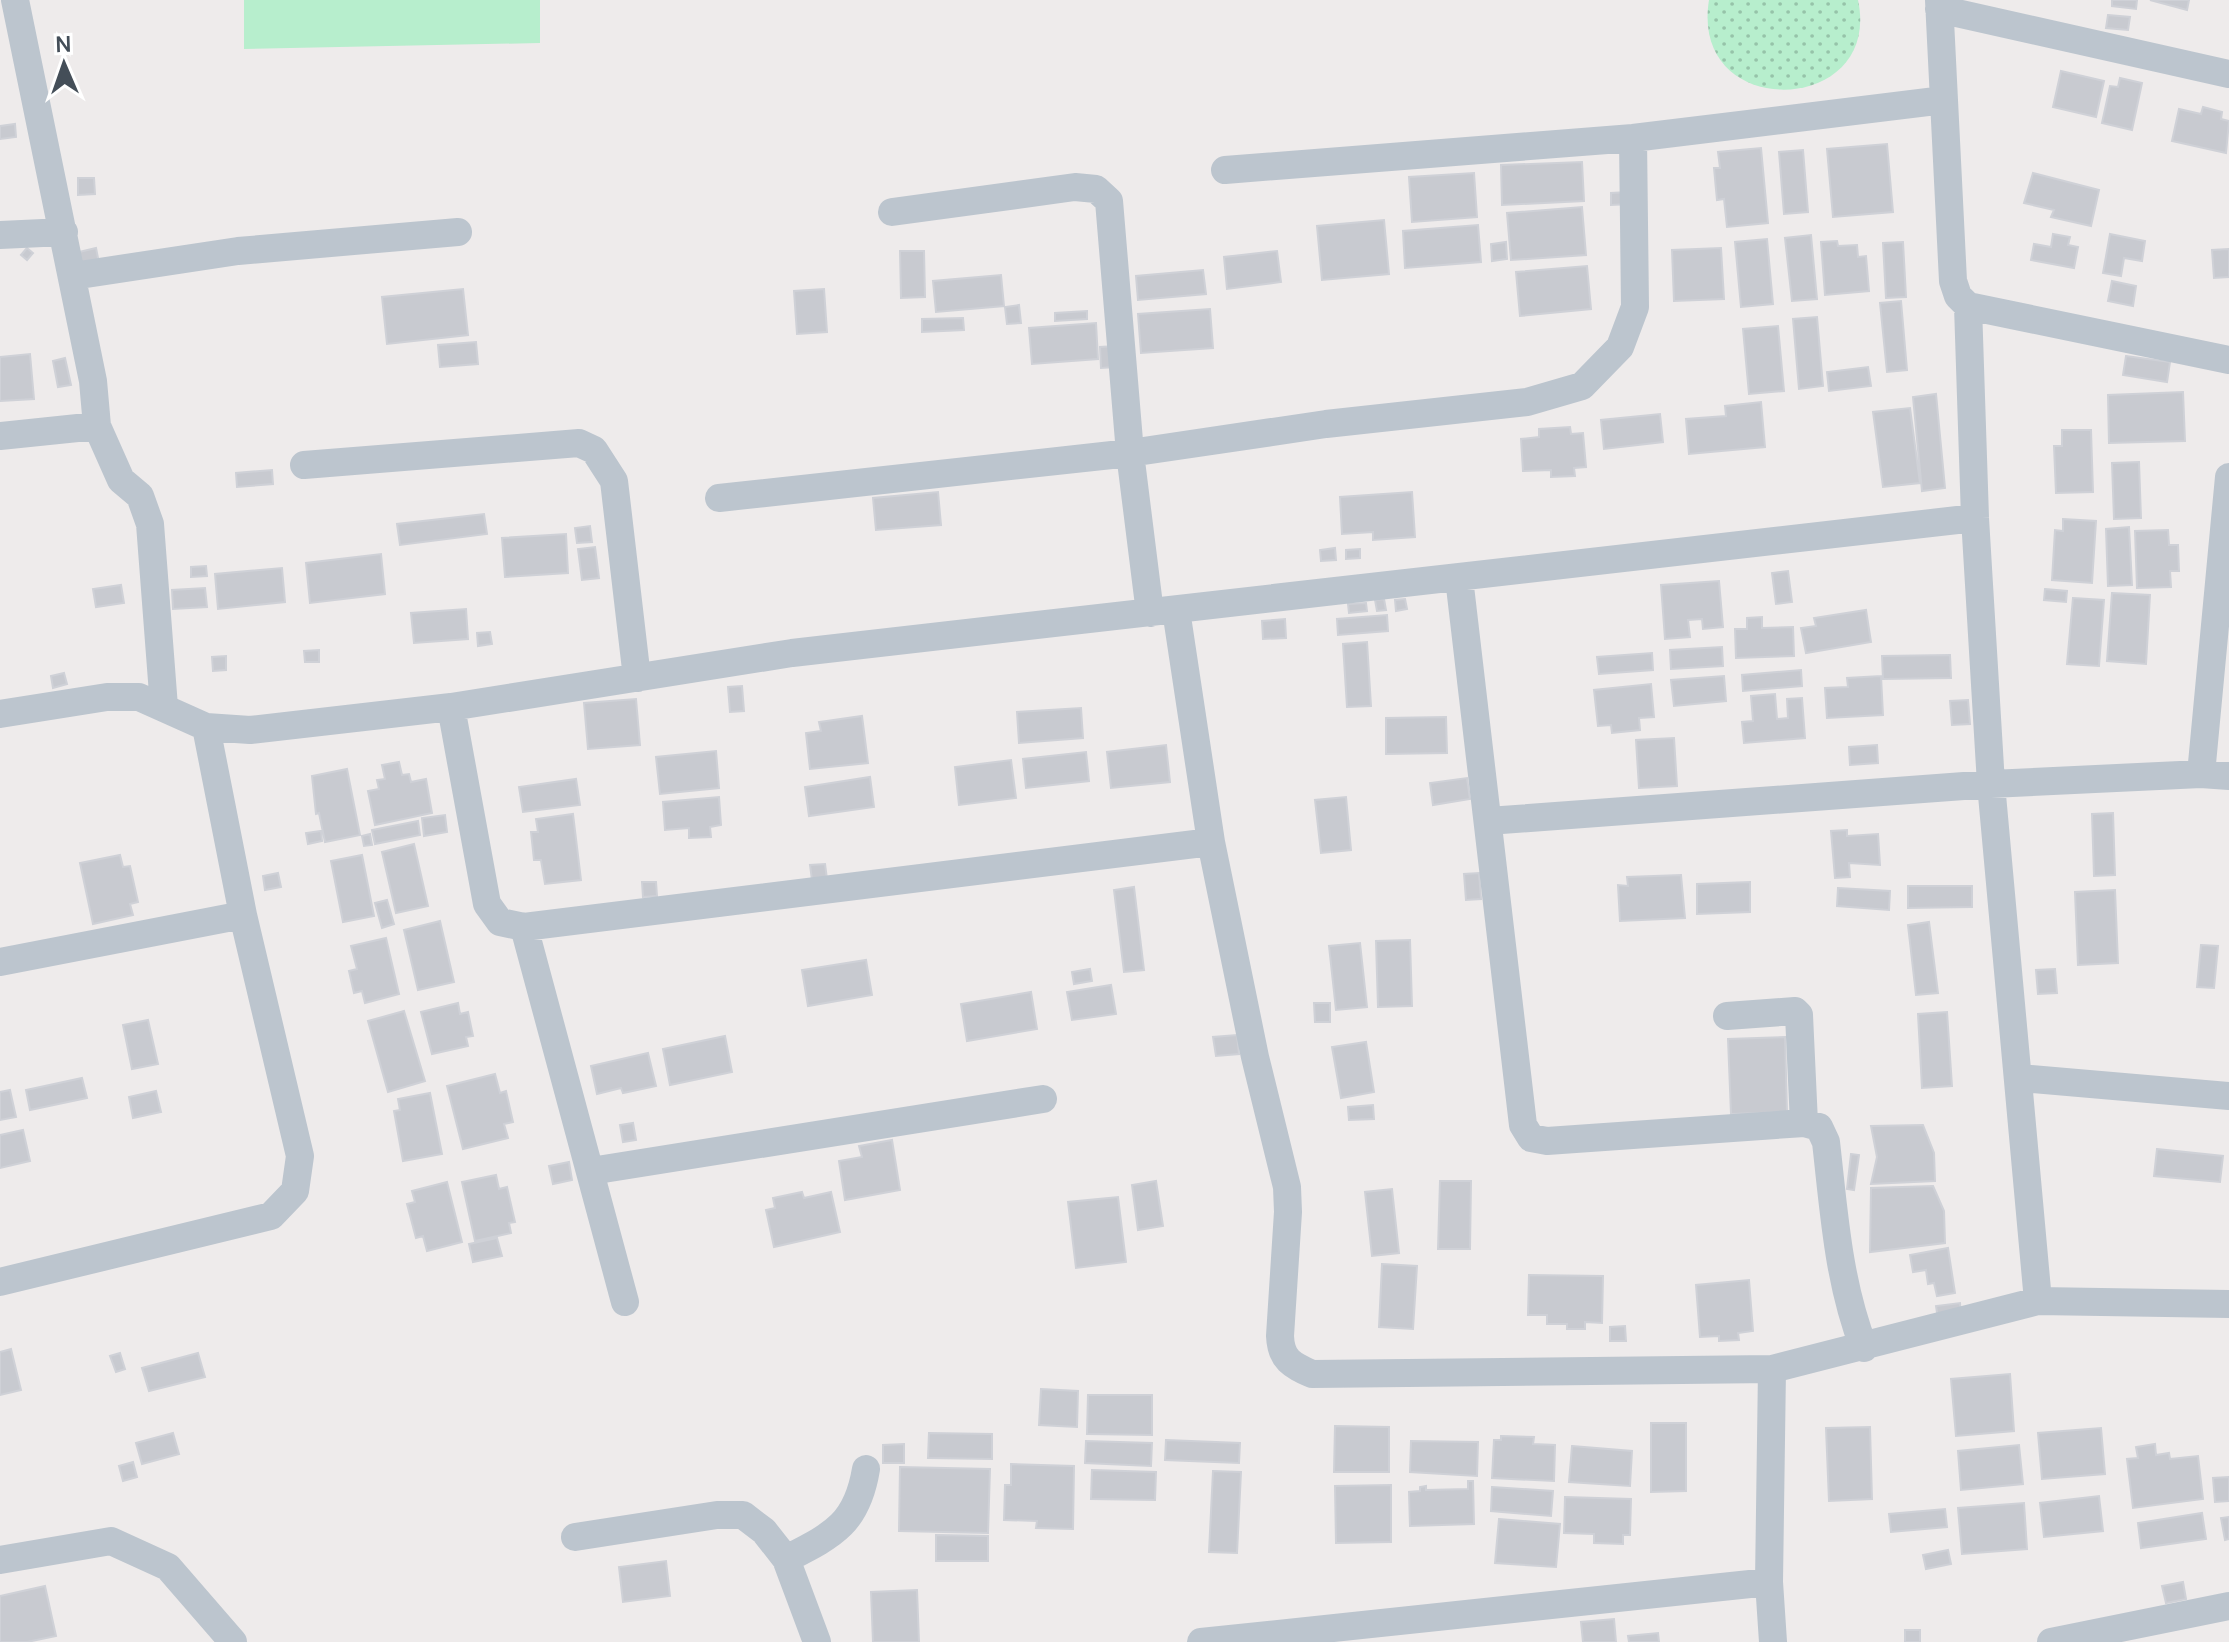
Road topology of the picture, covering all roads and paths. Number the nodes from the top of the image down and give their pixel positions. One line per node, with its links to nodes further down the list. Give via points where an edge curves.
1 (1939, 4): 3 (street); 4 (street)
2 (11, 11): 8 (street)
3 (2229, 74)
4 (1944, 100): 5 (street); 12 (street, via 1953,281)
5 (1633, 138): 6 (street); 16 (street, via 1635,307 1620,347 1582,386 1527,402)
6 (1225, 170)
7 (892, 212): 16 (street, via 1075,187 1096,189 1109,201)
8 (64, 232): 10 (street); 11 (street)
9 (458, 232): 11 (street, via 238,251)
10 (0, 235)
11 (73, 276): 14 (street)
12 (1968, 306): 13 (street); 20 (street)
13 (2229, 360)
14 (97, 426): 15 (street); 24 (street, via 121,480 140,496 150,524)
15 (0, 436)
16 (1130, 453): 19 (street); 22 (street)
17 (304, 465): 23 (street, via 579,443 594,450 614,481)
18 (2229, 477): 28 (street)
19 (719, 498)
20 (1975, 518): 21 (street); 29 (street)
21 (1459, 578): 22 (street); 30 (street)
22 (1163, 611): 23 (street, via 792,653); 31 (street)
23 (637, 678): 25 (street)
24 (164, 707): 26 (street, via 139,697 107,697); 27 (street)
25 (451, 707): 27 (street, via 250,730); 33 (street, via 487,904 500,922)
26 (0, 714)
27 (206, 727): 32 (street)
28 (2215, 775): 29 (street)
29 (1991, 784): 30 (street); 36 (street)
30 (1488, 821): 39 (street, via 1521,1111 1531,1138)
31 (1211, 842): 33 (street); 46 (street, via 1287,1187 1280,1336 1289,1364 1312,1374)
32 (243, 915): 34 (street); 41 (street, via 300,1156 295,1191 271,1216)
33 (524, 927): 40 (street)
34 (0, 962)
35 (1727, 1016): 39 (street, via 1795,1011 1799,1015)
36 (2020, 1078): 37 (street); 42 (street)
37 (2229, 1096)
38 (1043, 1099): 40 (street)
39 (1804, 1123): 45 (street, via 1819,1127 1826,1142 1839,1265)
40 (591, 1171): 43 (street)
41 (0, 1282)
42 (2038, 1301): 44 (street); 45 (street, via 1921,1328)
43 (625, 1302)
44 (2229, 1304)
45 (1864, 1348): 46 (street)
46 (1772, 1369): 51 (street)
47 (866, 1469): 49 (street, via 862,1496 842,1527)
48 (575, 1537): 49 (street, via 743,1515)
49 (786, 1559): 56 (street)
50 (0, 1560): 55 (street, via 111,1541 168,1567)
51 (1769, 1582): 53 (street); 58 (street)
52 (2229, 1606): 54 (street)
53 (1475, 1628): 57 (street)
54 (2151, 1633): 59 (street)
55 (233, 1642)
56 (817, 1642)
57 (1201, 1642)
58 (1773, 1642)
59 (2051, 1642)

